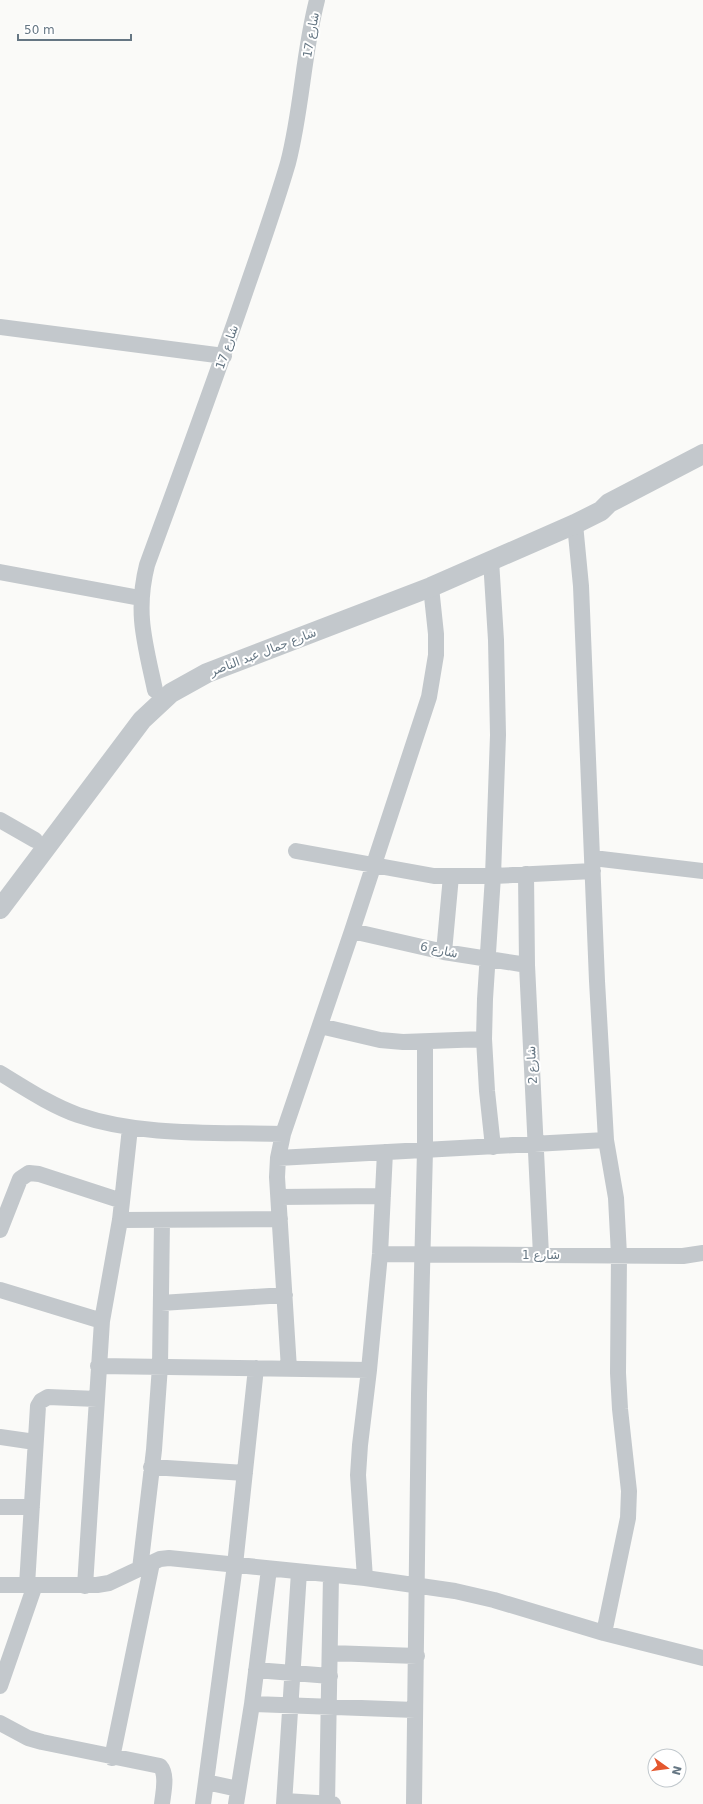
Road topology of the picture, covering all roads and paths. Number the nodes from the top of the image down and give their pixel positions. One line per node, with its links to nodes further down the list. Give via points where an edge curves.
1 (317, 0): 3 (street, شارع 17, via 288,161)
2 (0, 327): 3 (street)
3 (224, 356): 10 (street, شارع 17, via 147,565)
4 (703, 454): 5 (street, شارع جمال عبد الناصر)
5 (608, 503): 6 (street, شارع جمال عبد الناصر, via 601,511); 11 (street, شارع جمال عبد الناصر, via 598,503 426,577 205,660 171,678)
6 (575, 524): 7 (street, شارع جمال عبد الناصر); 16 (street, via 581,586)
7 (491, 560): 9 (street, شارع جمال عبد الناصر); 21 (street, via 498,703)
8 (0, 572): 10 (street)
9 (431, 587): 15 (street, via 436,634 434,676); 17 (street, شارع جمال عبد الناصر, via 207,673 172,693 142,720)
10 (140, 598): 11 (street, شارع 17, via 142,633)
11 (156, 690): 13 (street, شارع جمال عبد الناصر, via 136,710)
12 (0, 820): 13 (street)
13 (35, 840): 17 (street, شارع جمال عبد الناصر)
14 (296, 851): 15 (street)
15 (374, 865): 20 (street, via 434,876); 24 (street)
16 (593, 865): 18 (street); 19 (street); 34 (street)
17 (21, 869): 22 (street, شارع جمال عبد الناصر); 23 (street, شارع جمال عبد الناصر)
18 (703, 871)
19 (526, 874): 21 (street); 27 (street, شارع 2)
20 (451, 876): 21 (street); 25 (street)
21 (493, 876): 26 (street)
22 (0, 886)
23 (0, 909)
24 (352, 931): 25 (street, شارع 6); 28 (street)
25 (444, 952): 26 (street, شارع 6)
26 (487, 960): 27 (street, شارع 6); 29 (street)
27 (527, 965): 35 (street, شارع 2)
28 (320, 1026): 30 (street, via 380,1040); 33 (street)
29 (484, 1039): 30 (street); 36 (street)
30 (426, 1043): 37 (street)
31 (0, 1073): 32 (street, via 48,1102 77,1114)
32 (130, 1128): 33 (street); 42 (street)
33 (283, 1134): 39 (street)
34 (606, 1140): 35 (street); 51 (street, via 616,1198)
35 (536, 1144): 36 (street); 50 (street, شارع 2)
36 (493, 1147): 37 (street)
37 (425, 1150): 38 (street); 49 (street)
38 (385, 1152): 39 (street); 40 (street)
39 (278, 1158): 41 (street)
40 (383, 1196): 41 (street); 48 (street)
41 (279, 1197): 43 (street)
42 (122, 1201): 44 (street); 46 (street, via 39,1174 29,1174 20,1179)
43 (280, 1219): 45 (street); 53 (street)
44 (120, 1220): 45 (street); 55 (street)
45 (162, 1221): 54 (street)
46 (0, 1230)
47 (703, 1253): 51 (street, شارع 1, via 683,1256)
48 (380, 1254): 49 (street, شارع 1); 60 (street)
49 (422, 1254): 50 (street, شارع 1); 74 (street)
50 (541, 1255): 51 (street, شارع 1)
51 (619, 1255): 78 (street, via 618,1373 629,1491 628,1518)
52 (0, 1290): 55 (street)
53 (285, 1296): 54 (street); 59 (street)
54 (161, 1303): 57 (street)
55 (102, 1321): 56 (street)
56 (98, 1366): 57 (street); 61 (street)
57 (160, 1366): 58 (street); 64 (street)
58 (256, 1368): 59 (street); 65 (street)
59 (289, 1369): 60 (street)
60 (369, 1370): 73 (street, via 358,1475)
61 (97, 1399): 63 (street, via 44,1398 38,1406); 77 (street)
62 (0, 1437): 63 (street)
63 (35, 1442): 67 (street)
64 (151, 1467): 65 (street); 69 (street)
65 (245, 1474): 68 (street)
66 (0, 1507): 67 (street)
67 (32, 1507): 76 (street)
68 (235, 1565): 69 (street, via 169,1558); 70 (street); 92 (street)
69 (146, 1566): 77 (street, via 109,1583); 91 (street)
70 (270, 1569): 71 (street); 82 (street)
71 (299, 1572): 72 (street); 83 (street)
72 (331, 1575): 73 (street); 79 (street)
73 (365, 1578): 74 (street)
74 (418, 1584): 78 (street, via 476,1595); 80 (street)
75 (0, 1585): 76 (street)
76 (31, 1585): 77 (street); 85 (street)
77 (85, 1586)
78 (604, 1633): 81 (street)
79 (330, 1653): 80 (street); 84 (street)
80 (417, 1656): 89 (street)
81 (703, 1658)
82 (256, 1670): 83 (street); 86 (street)
83 (293, 1673): 84 (street); 87 (street)
84 (330, 1676): 88 (street)
85 (0, 1686)
86 (252, 1704): 87 (street); 93 (street)
87 (290, 1705): 88 (street); 94 (street)
88 (330, 1707): 89 (street); 97 (street)
89 (415, 1710): 99 (street)
90 (0, 1723): 91 (street, via 28,1738)
91 (112, 1758): 95 (street, via 160,1766 164,1777)
92 (206, 1782): 93 (street); 96 (street)
93 (237, 1796)
94 (284, 1802): 97 (street)
95 (162, 1804)
96 (203, 1804)
97 (327, 1804): 98 (street)
98 (333, 1804)
99 (414, 1804)

